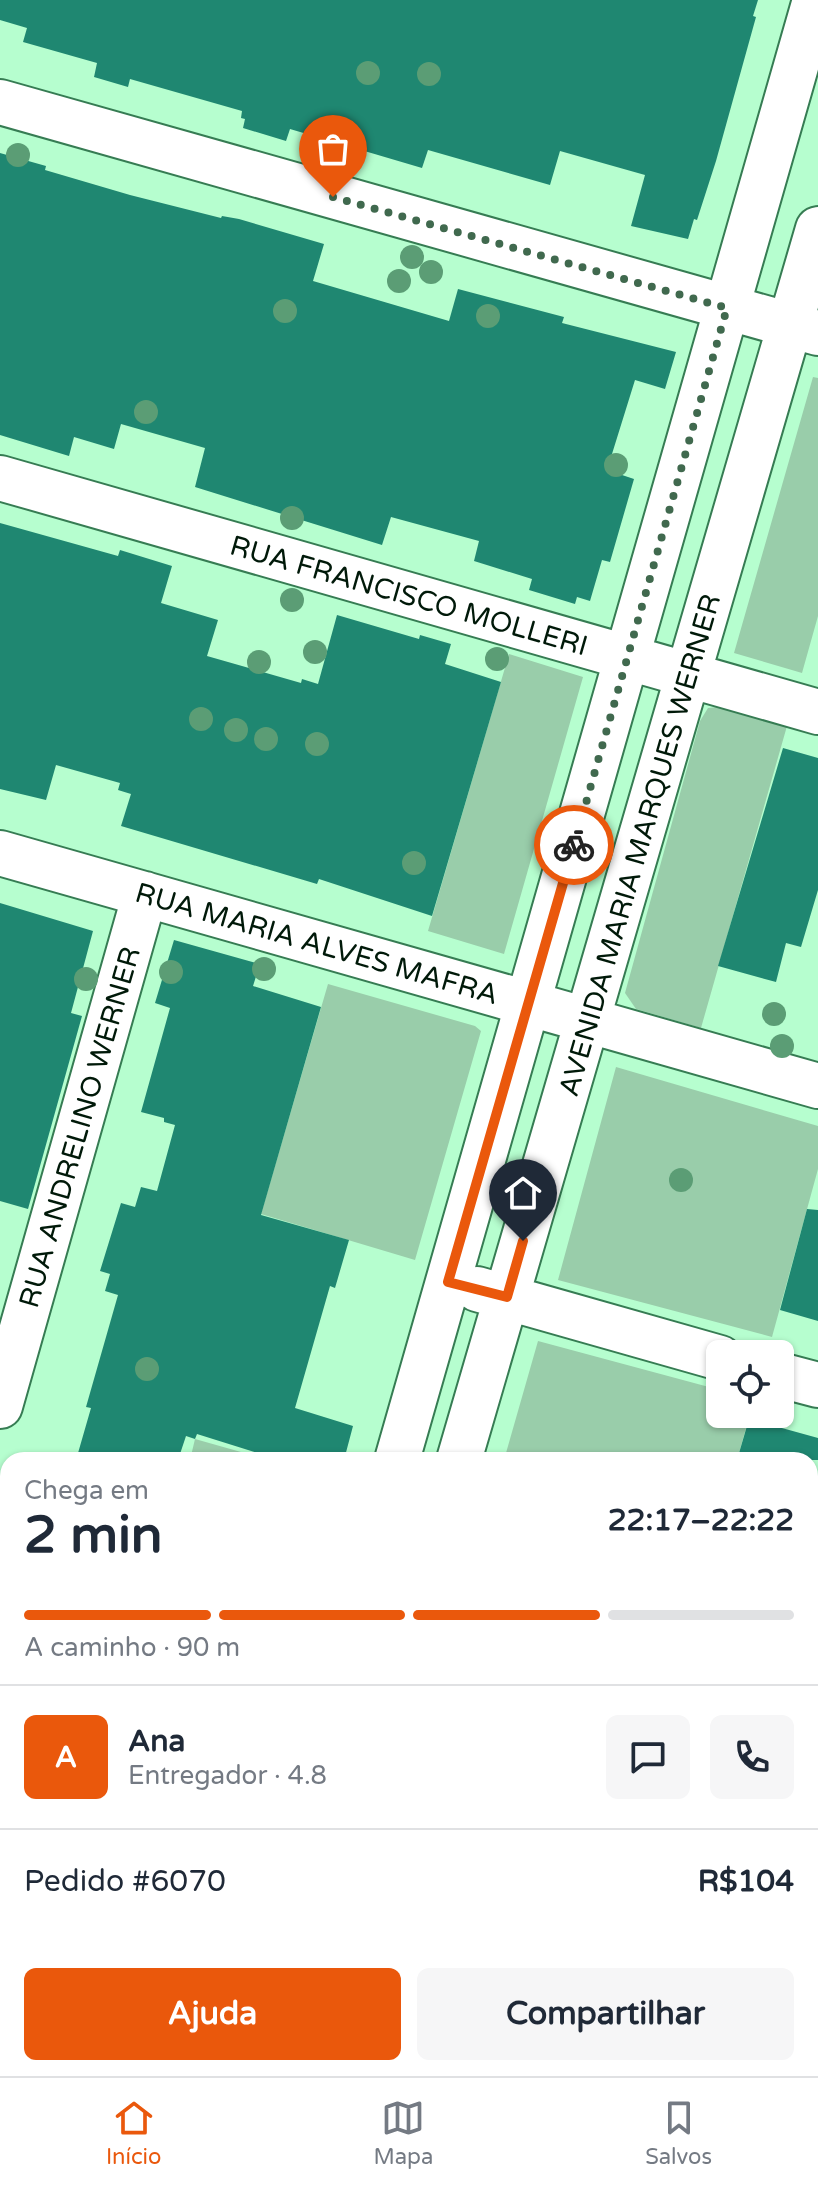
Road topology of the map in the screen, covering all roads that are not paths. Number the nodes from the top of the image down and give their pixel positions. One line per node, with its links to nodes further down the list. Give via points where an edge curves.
1 (815, 0): 4 (street)
2 (0, 102): 4 (street)
3 (818, 229): 5 (street, AVENIDA MARIA MARQUES WERNER)
4 (727, 308): 5 (street); 7 (street)
5 (804, 329): 8 (street, AVENIDA MARIA MARQUES WERNER)
6 (0, 478): 7 (street, RUA FRANCISCO MOLLERI)
7 (627, 657): 8 (street, RUA FRANCISCO MOLLERI); 12 (street)
8 (689, 674): 9 (street, RUA FRANCISCO MOLLERI); 13 (street, AVENIDA MARIA MARQUES WERNER)
9 (818, 712)
10 (0, 853): 11 (street, RUA MARIA ALVES MAFRA)
11 (145, 894): 12 (street, RUA MARIA ALVES MAFRA); 20 (street, RUA ANDRELINO WERNER)
12 (528, 1004): 13 (street, RUA MARIA ALVES MAFRA); 15 (street)
13 (588, 1019): 14 (street, RUA MARIA ALVES MAFRA); 16 (street, AVENIDA MARIA MARQUES WERNER)
14 (818, 1086)
15 (448, 1282): 16 (street); 21 (street)
16 (507, 1297): 17 (street); 22 (street, AVENIDA MARIA MARQUES WERNER)
17 (706, 1354)
18 (794, 1379): 19 (street)
19 (818, 1385)
20 (0, 1406)
21 (399, 1452)
22 (461, 1452)

